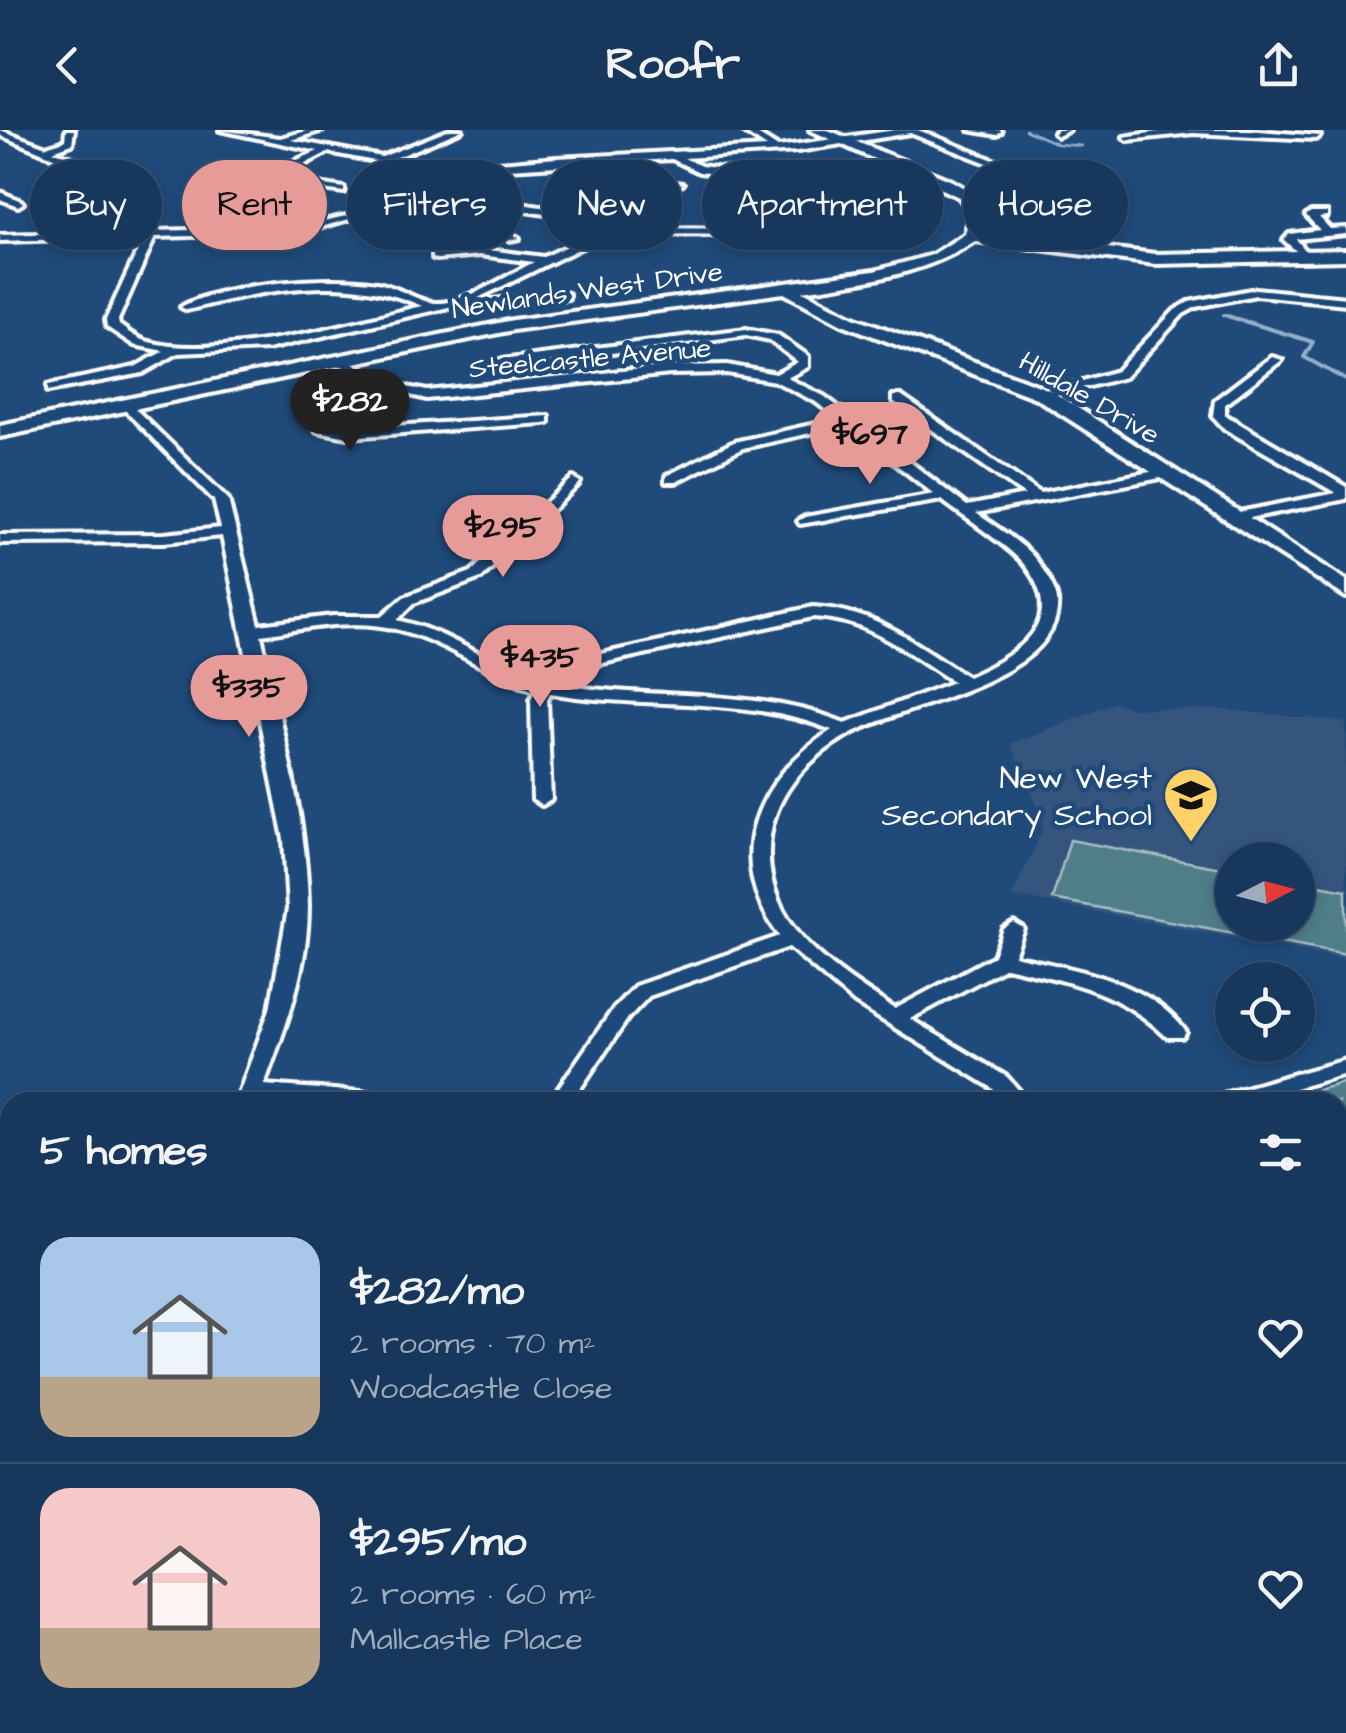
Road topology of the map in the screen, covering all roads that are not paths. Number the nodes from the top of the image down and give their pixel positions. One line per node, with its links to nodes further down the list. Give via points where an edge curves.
1 (70, 130): 17 (street, via 70,142)
2 (224, 130): 12 (street)
3 (458, 130): 21 (street)
4 (745, 130): 16 (street)
5 (817, 130): 15 (street)
6 (911, 130): 15 (street); 23 (street)
7 (973, 130): 11 (street)
8 (1193, 130): 13 (street); 14 (street)
9 (316, 131): 12 (street)
10 (0, 132): 17 (street)
11 (997, 132)
12 (277, 136): 18 (street)
13 (1316, 136)
14 (1128, 138)
15 (844, 141): 16 (street); 26 (street)
16 (776, 149): 19 (street)
17 (47, 150): 20 (street)
18 (324, 152): 21 (street); 25 (street, via 280,175)
19 (673, 155): 22 (street); 24 (street)
20 (70, 160)
21 (382, 160)
22 (577, 160)
23 (988, 160)
24 (702, 169)
25 (342, 190)
26 (963, 193)
27 (0, 195): 28 (street)
28 (18, 203)
29 (1324, 214): 31 (street, via 1311,216)
30 (347, 217): 33 (street, via 290,230)
31 (1327, 232): 32 (street); 42 (street, via 1289,240)
32 (1346, 232)
33 (162, 234)
34 (30, 237): 35 (street)
35 (0, 238)
36 (963, 243): 44 (street, Newlands West Drive, via 898,271)
37 (144, 250): 50 (street, via 113,327 138,343)
38 (572, 250): 43 (street)
39 (1088, 250): 42 (street, via 1155,258)
40 (1346, 255): 42 (street)
41 (437, 256): 43 (street, via 492,253)
42 (1305, 256)
43 (547, 261): 46 (street)
44 (787, 288): 51 (street, Newlands West Drive, via 545,319); 57 (street, Hilldale Drive, via 834,314)
45 (564, 296): 46 (street)
46 (465, 300): 49 (street)
47 (1346, 301): 57 (street, via 1256,292 1193,304 1120,374)
48 (187, 306): 49 (street, via 276,288 360,284)
49 (435, 308): 50 (street, via 267,345)
50 (175, 350): 55 (street, via 126,374)
51 (342, 360): 56 (street, Steelcastle Avenue); 59 (street, Newlands West Drive)
52 (1276, 360): 66 (street, via 1219,403 1220,416)
53 (493, 365): 54 (street, via 744,332 774,337 804,358)
54 (778, 378): 56 (street, Steelcastle Avenue, via 696,369 466,393); 61 (street, Steelcastle Avenue)
55 (52, 388)
56 (403, 392): 60 (street, via 316,420 322,428 348,433)
57 (1043, 394): 63 (street, Hilldale Drive)
58 (897, 399): 68 (street)
59 (128, 405): 62 (street, Newlands West Drive); 72 (street, via 220,499)
60 (543, 419)
61 (848, 421): 64 (street, via 740,445); 67 (street, Steelcastle Avenue)
62 (0, 432)
63 (1166, 474): 68 (street); 70 (street, Hilldale Drive)
64 (671, 479)
65 (573, 482): 75 (street, via 476,575 409,600)
66 (1346, 494): 70 (street)
67 (943, 496): 69 (street, Steelcastle Avenue); 71 (street)
68 (1038, 498): 69 (street)
69 (965, 511): 77 (street, Steelcastle Avenue, via 1028,560 1055,607 1048,630 1032,648)
70 (1234, 517): 74 (street, Hilldale Drive)
71 (805, 521)
72 (230, 531): 73 (street); 76 (street)
73 (0, 539)
74 (1346, 590)
75 (385, 622): 76 (street); 78 (street)
76 (252, 631): 87 (street, via 293,839 298,909 281,1009)
77 (965, 682): 78 (street, via 861,618 827,612 594,660 566,669); 79 (street, Steelcastle Avenue)
78 (543, 687): 79 (street, via 781,707); 80 (street)
79 (844, 729): 82 (street, Steelcastle Avenue, via 795,766 766,806 756,860)
80 (542, 800)
81 (1014, 929): 83 (street)
82 (792, 939): 84 (street, Steelcastle Avenue); 88 (street, via 642,991)
83 (1004, 960): 84 (street); 85 (street, via 1114,987 1141,999)
84 (896, 1017): 89 (street, Steelcastle Avenue)
85 (1175, 1032)
86 (1346, 1067): 90 (street)
87 (252, 1092)
88 (567, 1092)
89 (1008, 1092)
90 (1256, 1092)

